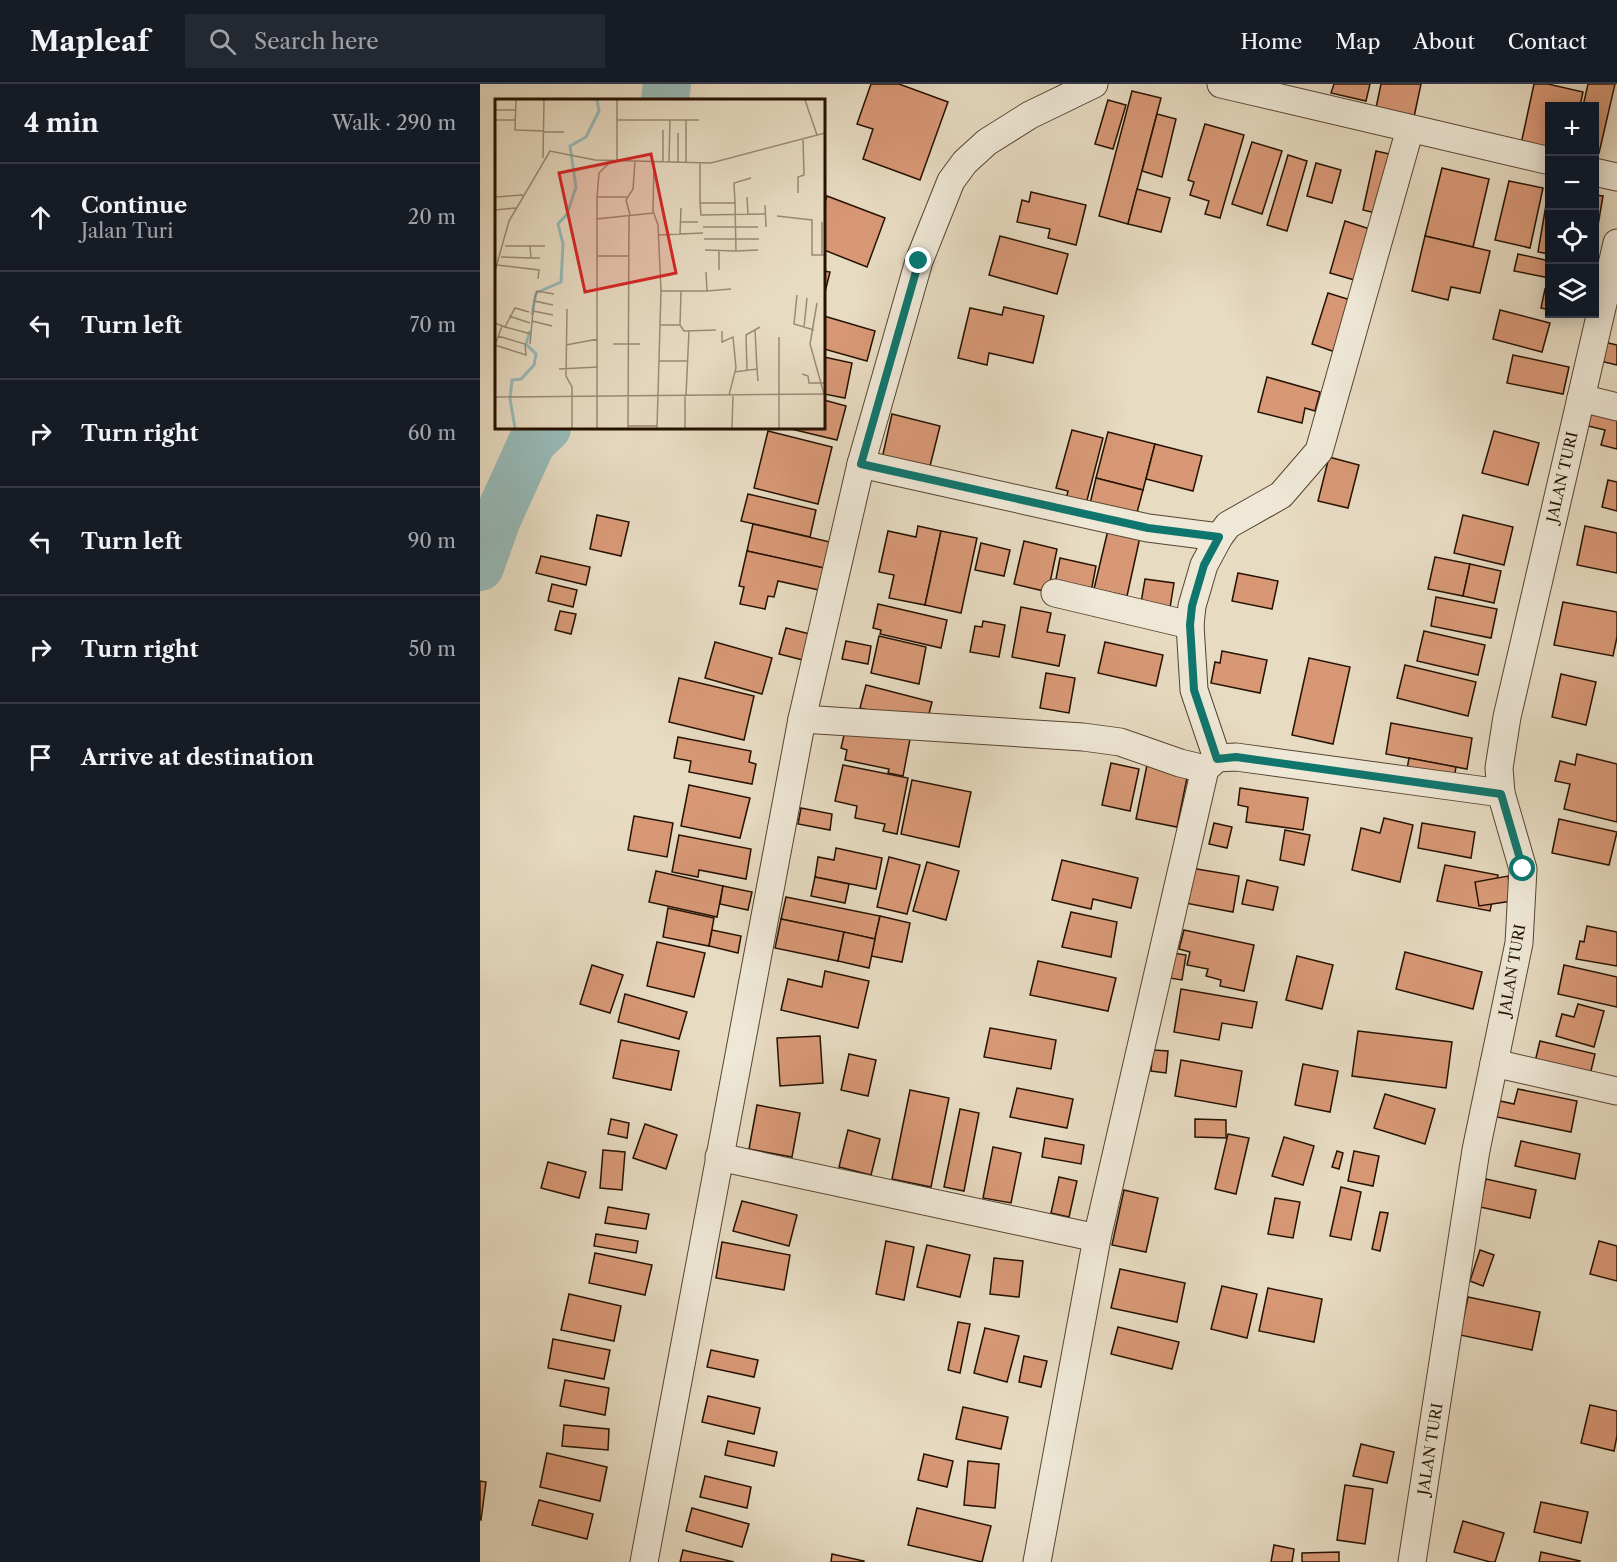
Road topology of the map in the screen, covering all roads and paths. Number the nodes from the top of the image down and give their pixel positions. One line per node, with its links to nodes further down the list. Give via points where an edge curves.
1 (1094, 84): 10 (street, via 1030,115 987,142 951,181 919,261)
2 (1221, 84): 3 (street)
3 (1410, 129): 4 (street); 11 (street, via 1318,452 1281,495 1228,525)
4 (1545, 160)
5 (1599, 173): 6 (street)
6 (1617, 177)
7 (1617, 243): 8 (street, JALAN TURI)
8 (1581, 398): 9 (street); 16 (street, JALAN TURI, via 1507,717 1498,768)
9 (1617, 407)
10 (861, 464): 11 (street, via 1148,528); 14 (street)
11 (1219, 537): 13 (street, via 1204,565)
12 (1055, 593): 13 (street)
13 (1190, 625): 15 (street, via 1194,690)
14 (802, 719): 15 (street, via 1083,737 1120,742 1180,763); 19 (street)
15 (1211, 764): 16 (street, via 1236,757); 20 (street)
16 (1501, 794): 17 (street, JALAN TURI, via 1523,869 1520,943)
17 (1494, 1063): 18 (street); 23 (street, JALAN TURI, via 1474,1161)
18 (1617, 1091)
19 (720, 1158): 20 (street); 21 (street)
20 (1097, 1238): 22 (street)
21 (644, 1562)
22 (1037, 1562)
23 (1412, 1562)

